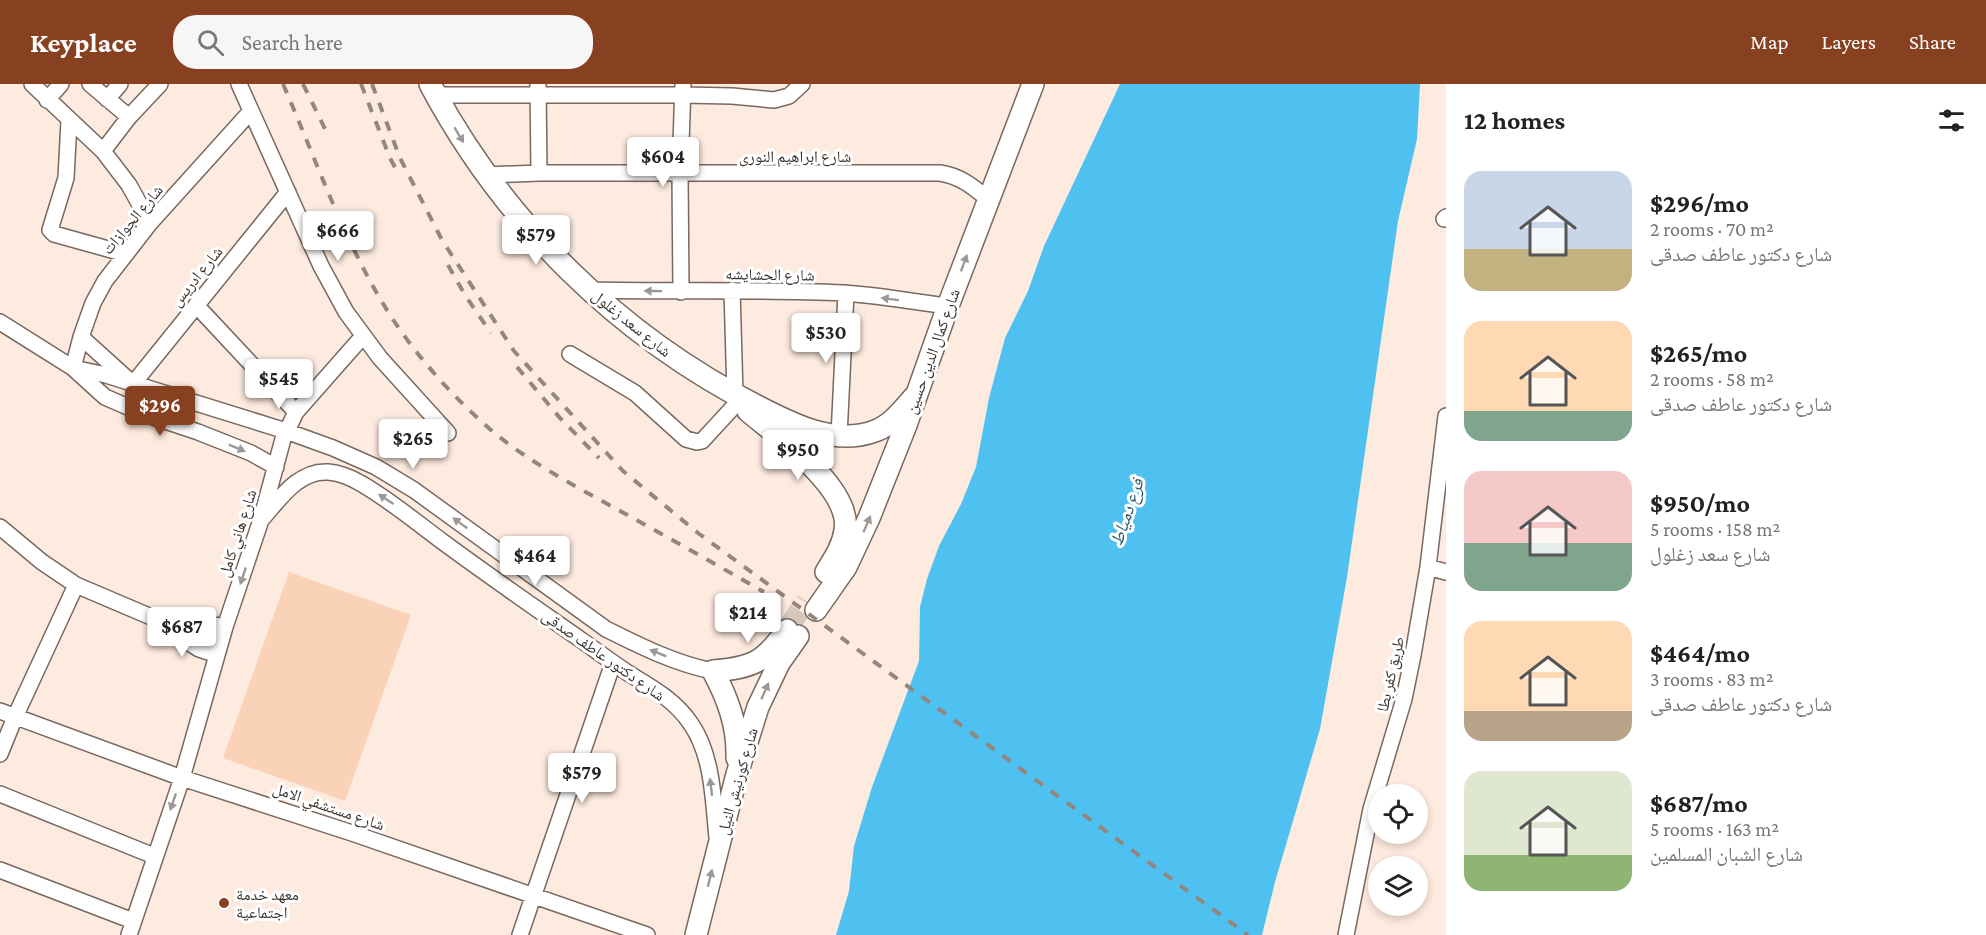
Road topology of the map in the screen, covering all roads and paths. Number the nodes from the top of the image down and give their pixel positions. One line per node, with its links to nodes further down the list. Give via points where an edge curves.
1 (32, 84): 13 (street)
2 (61, 84): 13 (street)
3 (90, 84): 12 (street)
4 (120, 84): 12 (street)
5 (160, 84): 15 (street)
6 (239, 84): 14 (street)
7 (802, 84): 11 (street, via 789,96 774,100)
8 (1033, 84): 22 (main road, شارع كمال الدين حسين)
9 (433, 89): 10 (street); 20 (main road, شارع سعد زغلول, one-way to 20)
10 (538, 89): 11 (street); 18 (street)
11 (683, 89): 19 (street)
12 (107, 99): 15 (street)
13 (47, 100): 16 (street)
14 (251, 111): 21 (street); 23 (street, شارع الجوازات)
15 (129, 117): 17 (street)
16 (69, 121): 17 (street); 24 (street, via 66,178 50,230)
17 (103, 151): 23 (street, via 129,185)
18 (539, 173): 19 (street, شارع ابراهيم النورى); 20 (street, شارع ابراهيم النورى)
19 (680, 174): 22 (street, شارع ابراهيم النورى, via 940,173 963,180); 27 (street)
20 (487, 175): 25 (main road, شارع سعد زغلول, via 548,251)
21 (288, 192): 29 (street, شارع ادريس); 32 (street, via 333,289)
22 (988, 199): 30 (main road, شارع كمال الدين حسين, one-way to 22)
23 (150, 223): 24 (street, شارع الجوازات)
24 (126, 254): 33 (street, شارع الجوازات, via 93,303)
25 (591, 290): 27 (street, شارع الحشايشه, one-way to 25); 38 (main road, شارع سعد زغلول, via 654,344)
26 (732, 290): 27 (street, شارع الحشايشه); 28 (street, شارع الحشايشه); 38 (street)
27 (681, 292)
28 (846, 294): 30 (street, شارع الحشايشه, one-way to 28); 43 (street)
29 (196, 305): 36 (street, شارع ادريس); 39 (street)
30 (948, 306): 37 (main road, شارع كمال الدين حسين)
31 (0, 322): 35 (street)
32 (363, 336): 39 (street, شارع هاني كامل); 42 (street)
33 (81, 337): 35 (street, شارع الجوازات); 36 (street)
34 (570, 354): 38 (street, via 635,393 691,441 702,441)
35 (73, 368): 36 (street, شارع دكتور عاطف صدقى); 45 (street, one-way to 45, via 105,397 251,453)
36 (133, 384): 41 (street, شارع دكتور عاطف صدقى)
37 (916, 395): 43 (main road, شارع سعد زغلول, via 877,431); 54 (main road, شارع كمال الدين حسين, one-way to 37, via 846,567 858,545)
38 (736, 399): 43 (main road, شارع سعد زغلول, via 806,429); 54 (main road, شارع سعد زغلول, via 829,485 844,515 846,528 836,556)
39 (296, 412): 41 (street, شارع هاني كامل)
40 (1446, 416): 51 (street, طريق كفر بطا)
41 (286, 431): 44 (street, شارع دكتور عاطف صدقى); 45 (street, شارع هاني كامل)
42 (448, 433)
43 (839, 436)
44 (376, 467): 46 (street); 60 (street, شارع دكتور عاطف صدقى, one-way to 44, via 663,656 606,629 414,490)
45 (276, 468): 47 (street, شارع هاني كامل)
46 (360, 483): 47 (street, شارع دكتور عاطف صدقى, via 328,472 310,475 291,488); 59 (street, شارع دكتور عاطف صدقى, one-way to 46)
47 (261, 520): 56 (street, شارع هاني كامل, one-way to 56)
48 (0, 527): 50 (street)
49 (0, 538): 50 (street)
50 (19, 544): 53 (street)
51 (1428, 567): 52 (street); 74 (street, طريق كفر بطا, via 1411,666 1371,809)
52 (1446, 572)
53 (76, 585): 55 (street); 61 (street)
54 (811, 606)
55 (170, 625): 56 (street, via 188,622); 58 (street, via 183,639)
56 (225, 627): 58 (street, شارع هاني كامل)
57 (793, 632): 60 (main road, شارع دكتور عاطف صدقى, via 755,663); 63 (main road, شارع كورنيش النيل, one-way to 57, via 768,684)
58 (217, 655): 64 (street, شارع هاني كامل)
59 (613, 663): 66 (street, شارع دكتور عاطف صدقى, one-way to 59, via 706,760 692,725 666,697); 69 (street)
60 (713, 671): 63 (main road, via 734,720)
61 (7, 714): 62 (street); 64 (street, شارع مستشفي الامل)
62 (0, 754)
63 (737, 774): 66 (main road, شارع كورنيش النيل)
64 (182, 778): 67 (street, شارع هاني كامل, one-way to 67); 69 (street, شارع مستشفي الامل)
65 (0, 794): 67 (street)
66 (718, 846): 73 (main road, شارع كورنيش النيل, one-way to 66)
67 (154, 856): 70 (street, شارع هاني كامل)
68 (0, 870): 70 (street)
69 (533, 896): 71 (street); 72 (street, شارع مستشفي الامل)
70 (131, 928)
71 (520, 935)
72 (647, 935)
73 (696, 935)
74 (1346, 935)

